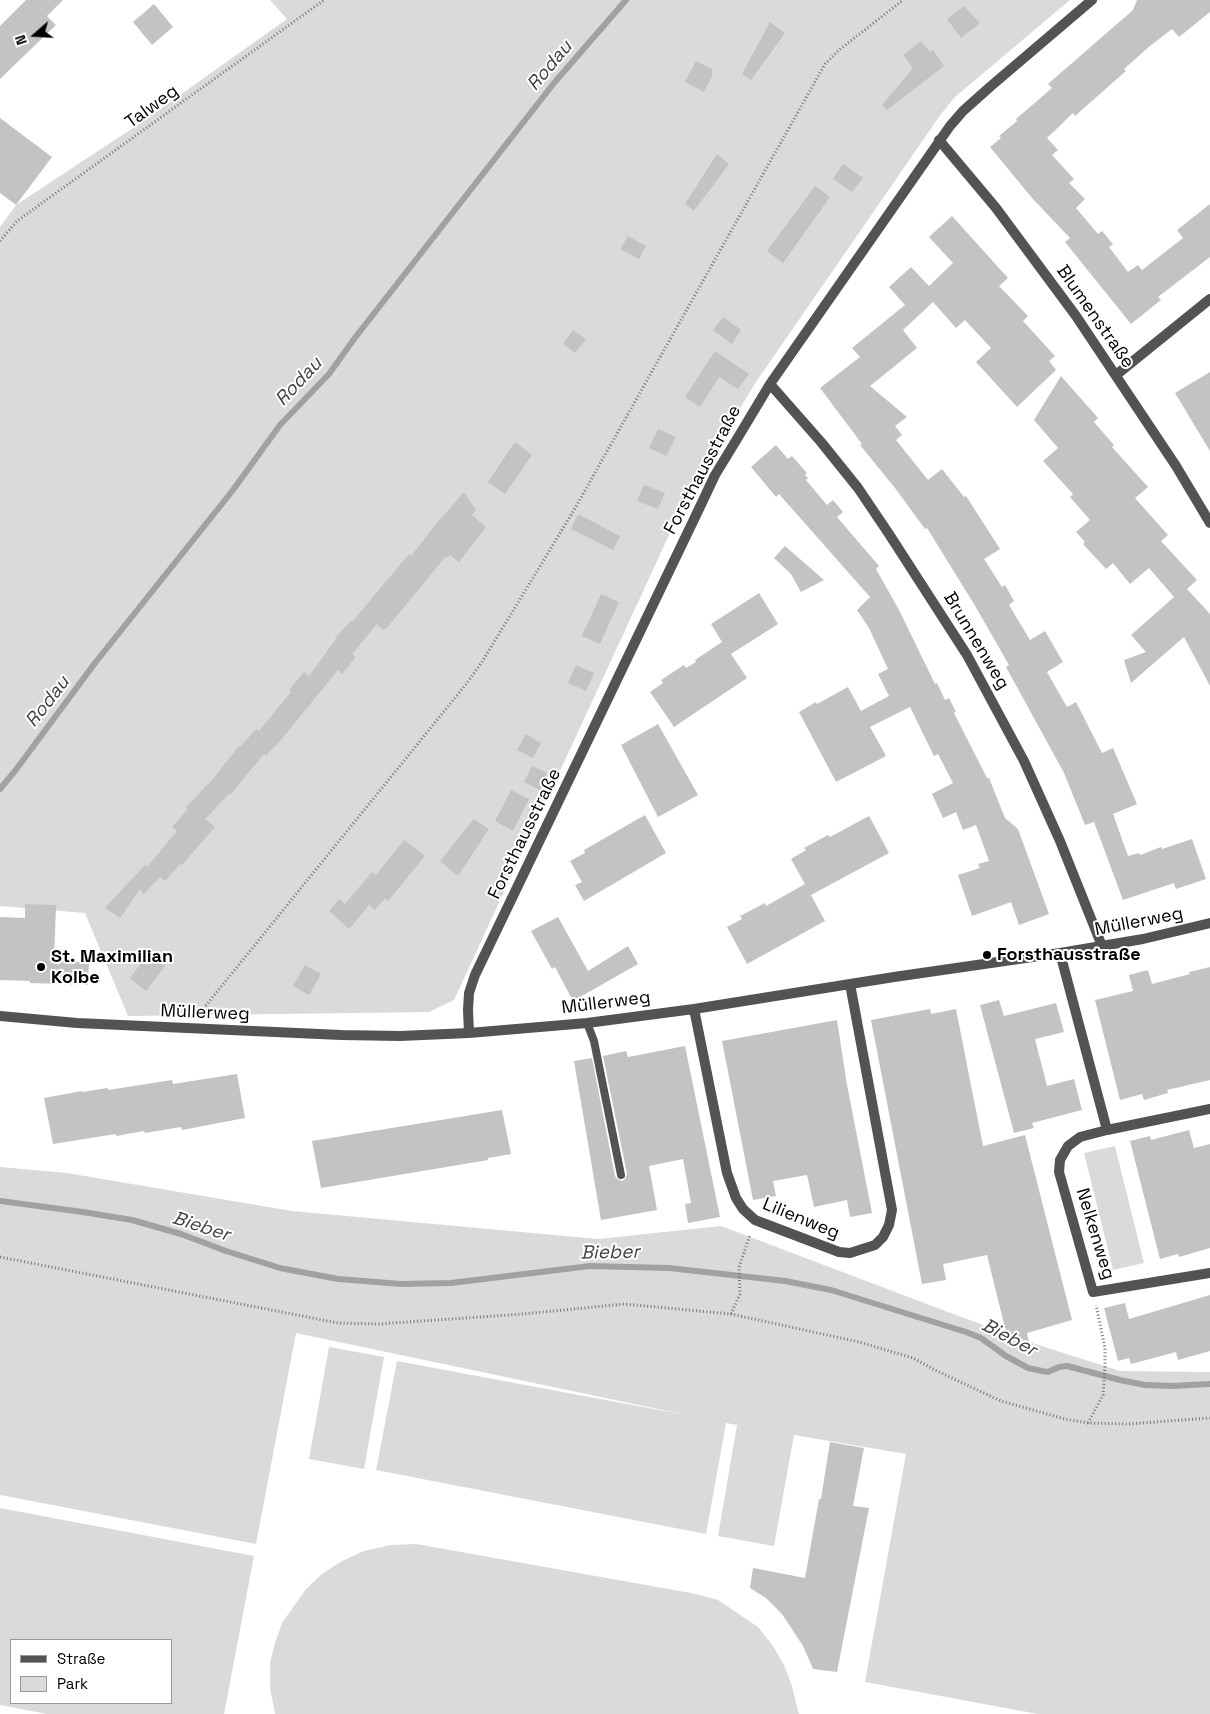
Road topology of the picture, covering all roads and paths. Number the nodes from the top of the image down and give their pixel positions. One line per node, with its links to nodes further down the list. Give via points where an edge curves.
1 (324, 0): 5 (path, Talweg, via 17,221)
2 (903, 0): 17 (path, via 825,64 583,494 482,662)
3 (1092, 0): 4 (street, Forsthausstraße, via 963,111)
4 (939, 140): 7 (street, Blumenstraße, via 1002,215); 8 (street, Forsthausstraße)
5 (0, 241)
6 (1210, 299): 7 (street)
7 (1116, 375): 9 (street, Blumenstraße)
8 (770, 384): 11 (street, Brunnenweg, via 858,488 967,654 1024,761); 18 (street, Forsthausstraße, via 716,474 475,975 468,1002)
9 (1210, 523)
10 (1210, 923): 11 (street, Müllerweg)
11 (1102, 946): 12 (street, Müllerweg)
12 (1060, 953): 13 (street, Müllerweg); 20 (street)
13 (850, 984): 14 (street, Müllerweg); 22 (street, Lilienweg, via 892,1210 890,1224 875,1245 850,1253 839,1252)
14 (694, 1009): 16 (street, Müllerweg); 22 (street, Lilienweg, via 727,1173 736,1198)
15 (0, 1016): 17 (street, Müllerweg)
16 (587, 1023): 18 (street, Müllerweg); 21 (lane, via 594,1041)
17 (186, 1029): 18 (street, Müllerweg, via 400,1036)
18 (469, 1033)
19 (1210, 1109): 20 (street, Nelkenweg)
20 (1107, 1130): 25 (street, Nelkenweg, via 1080,1137 1068,1146 1060,1160 1059,1172)
21 (621, 1176)
22 (755, 1220): 26 (path, via 739,1267 740,1294)
23 (0, 1257): 26 (path, via 338,1323 379,1324 624,1304)
24 (1210, 1273): 25 (street, Nelkenweg)
25 (1092, 1292): 28 (path, via 1102,1328 1105,1367 1103,1395)
26 (731, 1314): 28 (path, via 859,1342 913,1358 1001,1401)
27 (1210, 1418): 28 (path, via 1128,1424)
28 (1088, 1422)

